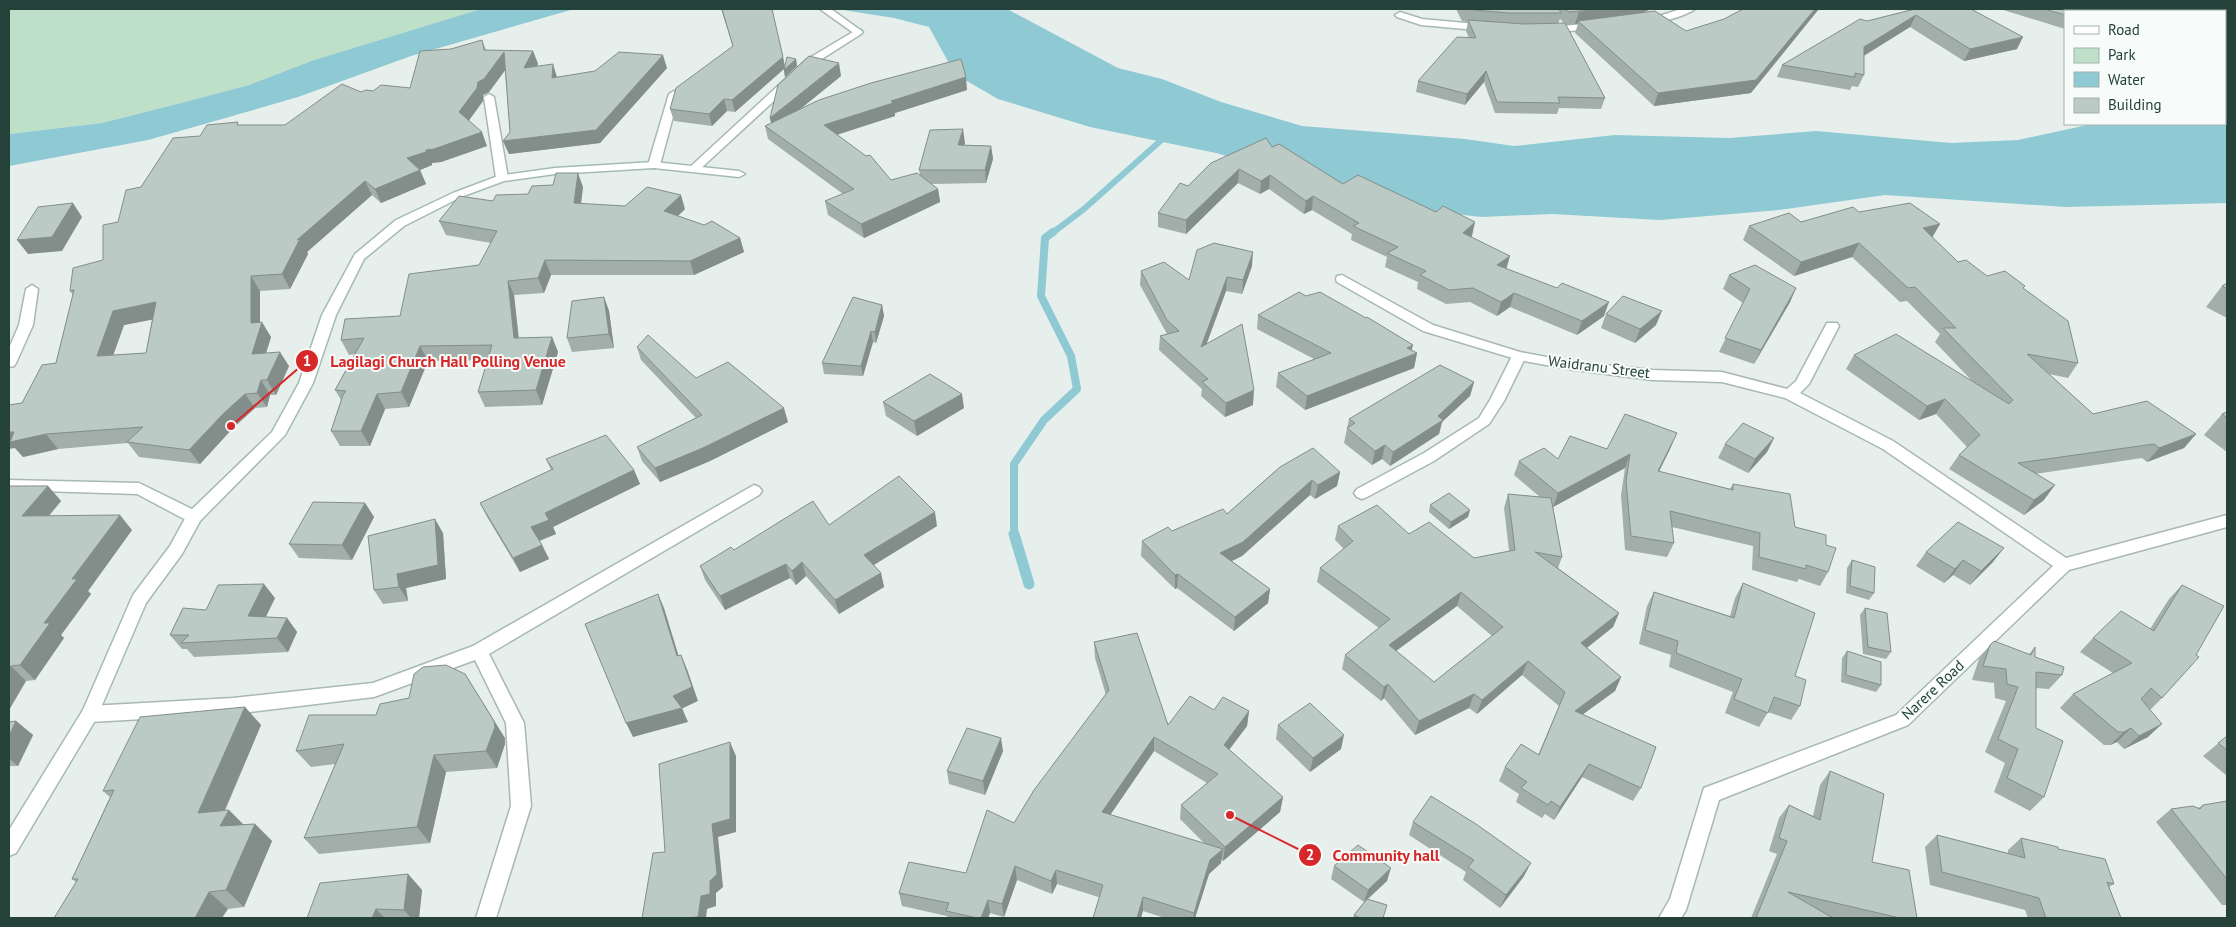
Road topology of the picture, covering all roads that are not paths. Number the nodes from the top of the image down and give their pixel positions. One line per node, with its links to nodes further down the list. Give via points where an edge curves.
1 (825, 9): 13 (street, via 858,32 810,62)
2 (1690, 9): 6 (street, via 1660,19)
3 (2223, 9): 4 (street)
4 (2227, 10)
5 (1400, 15): 8 (street, via 1422,22)
6 (1631, 22)
7 (1602, 25): 9 (street)
8 (1494, 29)
9 (1542, 31)
10 (674, 94): 12 (street)
11 (489, 97): 15 (street)
12 (654, 165): 13 (street); 15 (street)
13 (694, 170): 14 (street)
14 (739, 174)
15 (502, 178): 25 (street, via 457,195 400,223 359,257 330,315 306,383 278,435)
16 (1342, 279): 19 (street, Waidranu Street, via 1428,328)
17 (32, 289): 20 (street, via 26,325)
18 (1832, 326): 21 (street, via 1802,384)
19 (1519, 356): 21 (street, Waidranu Street, via 1652,374 1722,377); 24 (street, via 1484,421 1429,457)
20 (9, 363)
21 (1790, 394): 27 (street, Waidranu Street, via 1888,445)
22 (9, 485): 25 (street, via 139,489)
23 (754, 491): 28 (street)
24 (1362, 493)
25 (194, 517): 29 (street, via 176,550 139,600)
26 (2227, 521): 27 (street, Narere Road)
27 (2064, 565): 32 (street, Narere Road, via 1902,720 1710,794 1680,903)
28 (479, 651): 29 (street, via 374,690 233,706); 31 (street, via 515,723 521,806)
29 (90, 714): 30 (street)
30 (9, 847)
31 (486, 918)
32 (1669, 918)

